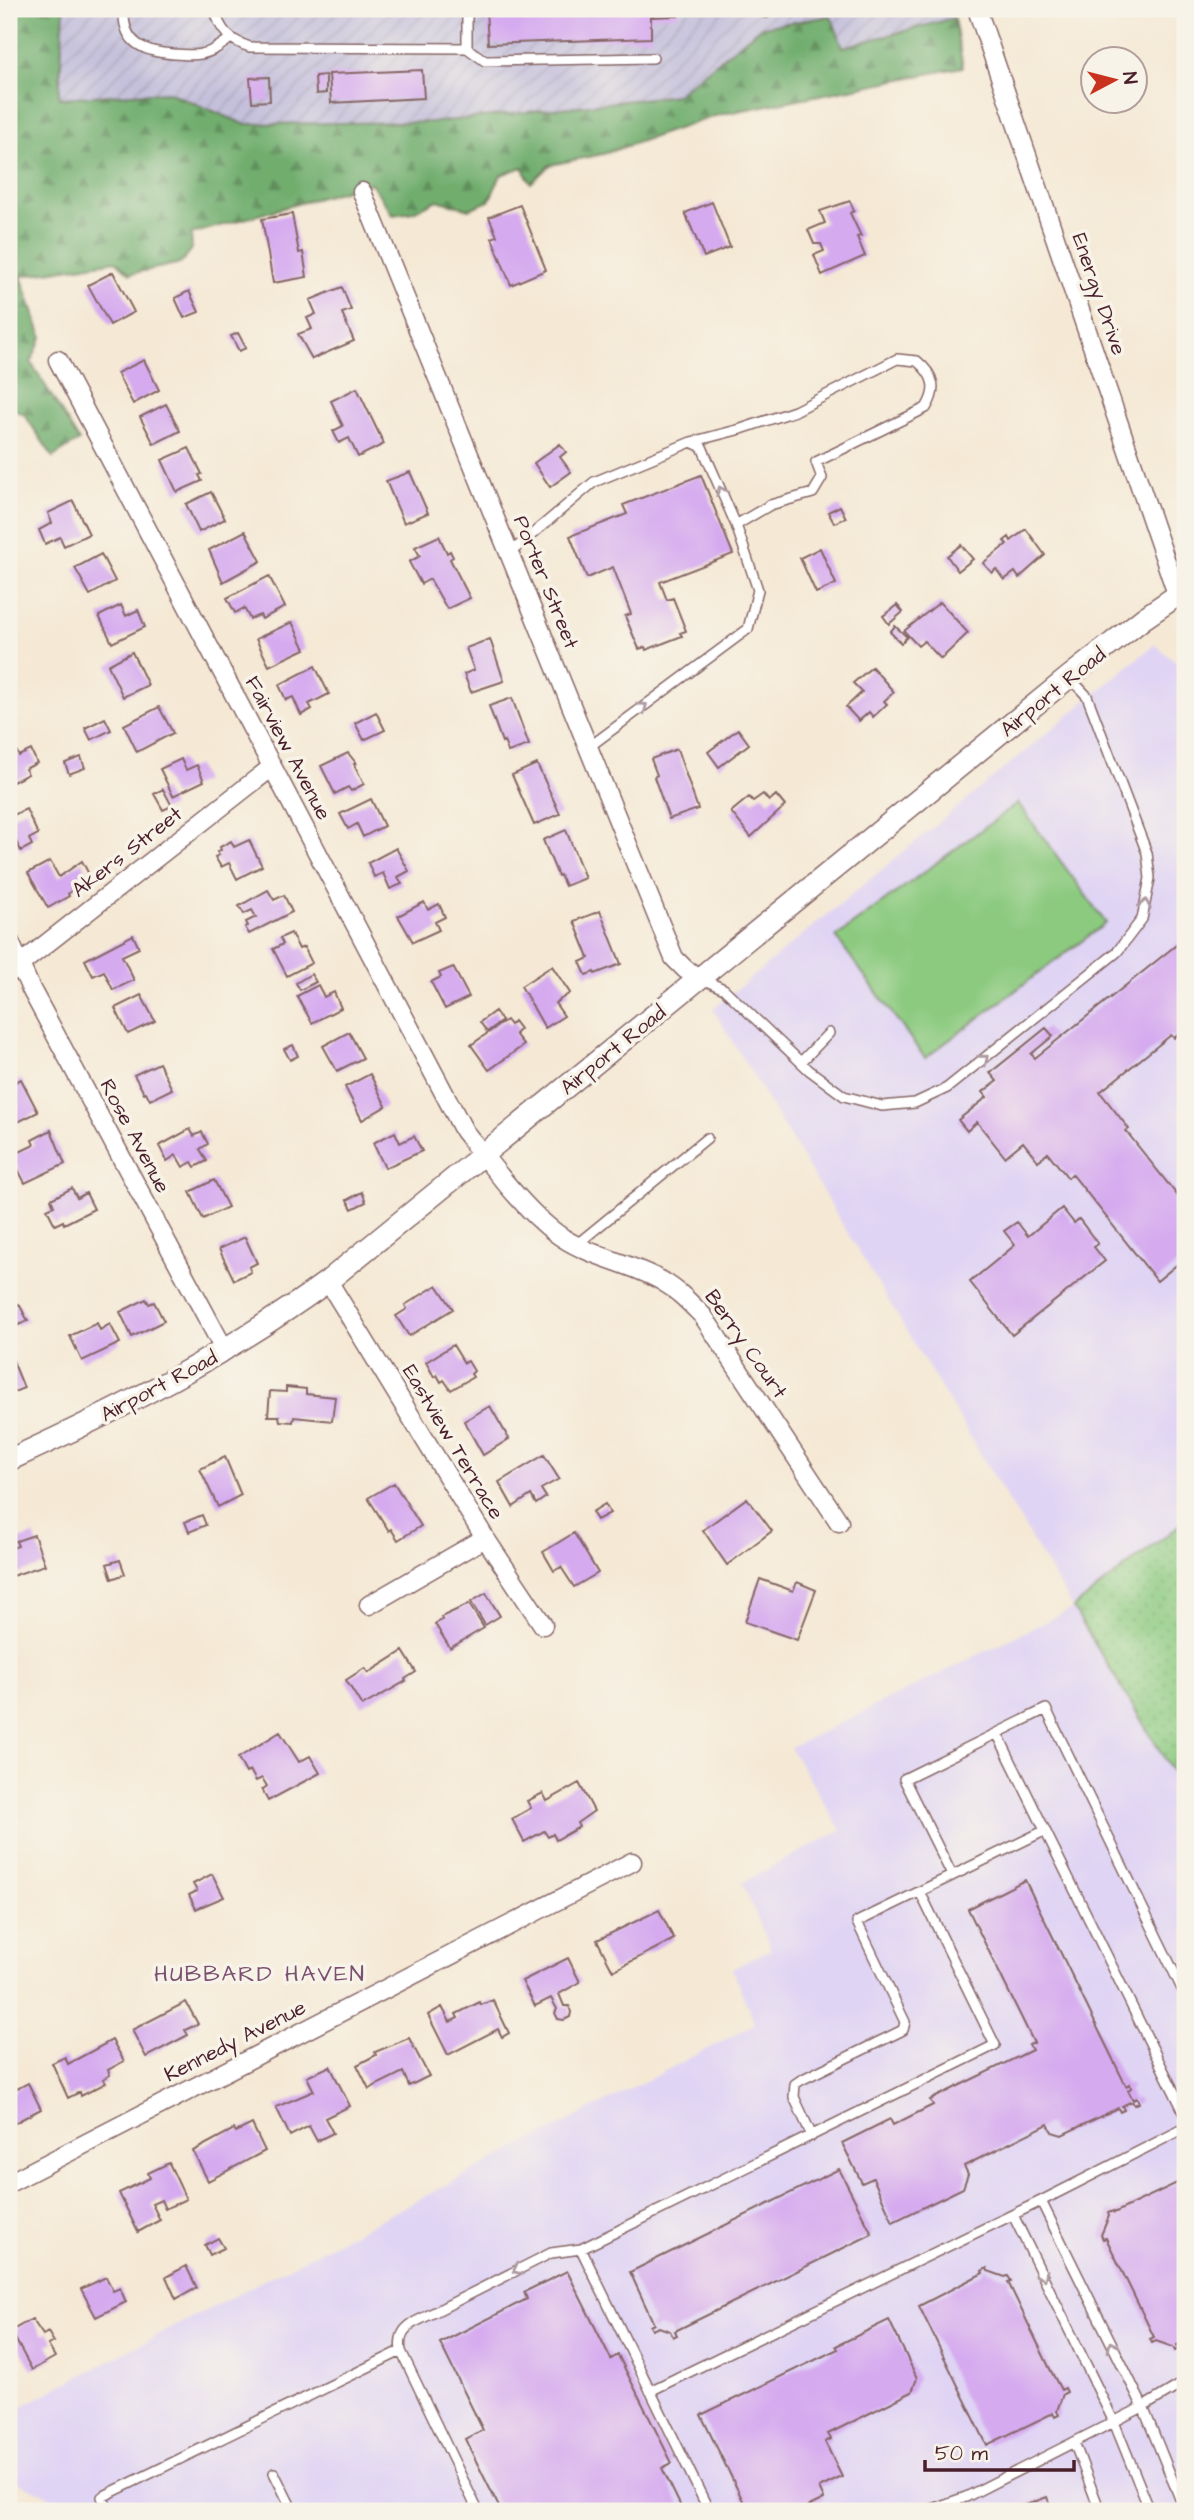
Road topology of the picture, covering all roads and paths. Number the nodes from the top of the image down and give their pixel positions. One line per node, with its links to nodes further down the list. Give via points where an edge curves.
1 (124, 9): 5 (lane, via 131,38 155,53 199,55)
2 (215, 9): 5 (lane)
3 (467, 9): 6 (lane)
4 (977, 9): 13 (street, Energy Drive)
5 (230, 38): 6 (lane, via 250,47)
6 (467, 48): 7 (lane, via 485,61)
7 (653, 58)
8 (362, 192): 12 (street, Porter Street)
9 (58, 360): 16 (street, Fairview Avenue)
10 (691, 442): 11 (lane, one-way to 10, via 702,447); 11 (lane, via 794,411 897,359 917,361 930,374 933,397 926,408 816,461 822,478 813,493 770,505); 12 (lane, via 594,482)
11 (736, 525): 15 (lane, one-way to 11, via 748,629 758,590)
12 (510, 553): 15 (street, Porter Street)
13 (1183, 598): 14 (street, Airport Road)
14 (1069, 677): 19 (street, Airport Road); 21 (lane, one-way to 14, via 844,1096 882,1106 928,1098 947,1088 1118,952 1142,919 1150,878 1147,853 1087,696)
15 (589, 747): 19 (street, Porter Street, via 674,958)
16 (272, 767): 18 (street, Akers Street); 23 (street, Fairview Avenue, via 464,1132)
17 (9, 940): 18 (street, Rose Avenue)
18 (15, 968): 26 (street, Rose Avenue, via 31,989)
19 (701, 979): 21 (lane, via 724,989); 23 (street, Airport Road)
20 (829, 1033): 21 (lane)
21 (801, 1062)
22 (707, 1138): 24 (lane)
23 (483, 1154): 24 (street, Berry Court, via 542,1222); 25 (street, Airport Road)
24 (576, 1245): 28 (street, Berry Court, via 651,1275 685,1297 703,1316)
25 (328, 1281): 26 (street, Airport Road); 29 (street, Eastview Terrace)
26 (225, 1351): 27 (street, Airport Road)
27 (9, 1460)
28 (839, 1522)
29 (485, 1538): 30 (street); 31 (street, Eastview Terrace)
30 (369, 1605)
31 (543, 1625)
32 (997, 1733): 33 (lane); 35 (lane, via 904,1779); 37 (lane, via 1046,1709)
33 (1044, 1830): 35 (lane); 38 (lane)
34 (632, 1862): 41 (street, Kennedy Avenue)
35 (952, 1875): 36 (lane)
36 (920, 1892): 40 (lane, via 857,1922 905,2022 903,2030 796,2084 794,2097); 40 (lane, via 995,2045)
37 (1185, 1995)
38 (1185, 2114)
39 (1185, 2128): 42 (lane)
40 (812, 2136): 44 (lane)
41 (9, 2183)
42 (1041, 2201): 43 (lane); 48 (lane, one-way to 42)
43 (1013, 2215): 47 (lane); 49 (lane, one-way to 49)
44 (581, 2249): 45 (lane, one-way to 45, via 551,2253 413,2323 403,2332); 47 (lane)
45 (401, 2351): 53 (lane, via 102,2497); 55 (lane)
46 (1185, 2382): 48 (lane)
47 (650, 2391): 56 (lane)
48 (1143, 2407): 49 (lane); 60 (lane)
49 (1114, 2422): 50 (lane); 59 (lane)
50 (1074, 2442): 52 (lane); 58 (lane)
51 (274, 2473): 54 (lane)
52 (950, 2507): 57 (lane)
53 (109, 2511)
54 (293, 2511)
55 (478, 2511)
56 (709, 2511)
57 (926, 2511)
58 (1100, 2511)
59 (1150, 2511)
60 (1185, 2511)

